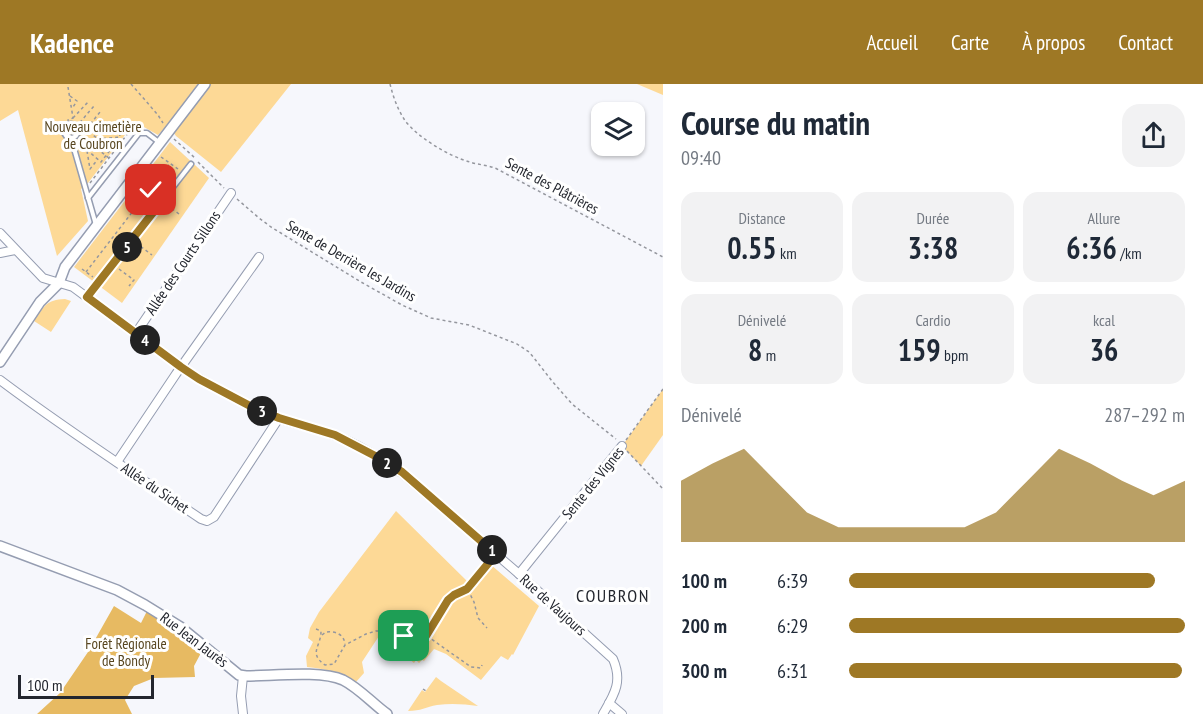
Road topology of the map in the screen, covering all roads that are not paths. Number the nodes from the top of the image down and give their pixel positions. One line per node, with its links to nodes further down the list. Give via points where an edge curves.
1 (205, 84): 3 (street)
2 (71, 138): 2 (lane, via 64,131 69,125 76,127 77,134); 6 (lane)
3 (160, 143): 6 (lane, via 147,133 139,133); 7 (street)
4 (191, 164): 13 (lane)
5 (231, 194): 14 (street, Allée des Courts Sillons)
6 (88, 198): 7 (lane)
7 (96, 226): 12 (street, via 65,267)
8 (0, 233): 9 (street, Rue de Vaujours)
9 (15, 250): 10 (street); 12 (street, Rue de Vaujours, via 43,278)
10 (0, 253)
11 (259, 257): 16 (street)
12 (59, 283): 13 (street, Rue de Vaujours); 15 (street, via 40,302)
13 (87, 297): 14 (street, Rue de Vaujours)
14 (136, 333): 16 (street, Rue de Vaujours)
15 (0, 362)
16 (181, 367): 18 (street, Rue de Vaujours); 20 (street)
17 (0, 380): 20 (street, Allée du Sichet)
18 (279, 418): 20 (street, Allée du Sichet, via 214,517 207,521); 22 (street, Rue de Vaujours, via 335,435 402,472)
19 (622, 446): 22 (street, Sente des Vignes)
20 (117, 462)
21 (0, 546): 23 (street, Rue Jean Jaurès, via 117,590 179,626)
22 (519, 574): 24 (street, Rue de Vaujours, via 613,659 618,684)
23 (243, 676): 25 (street); 26 (street, Rue Jean Jaurès, via 332,676 348,683)
24 (609, 704): 27 (street, Rue de Vaujours); 28 (street)
25 (243, 714)
26 (387, 714)
27 (603, 714)
28 (622, 714)

